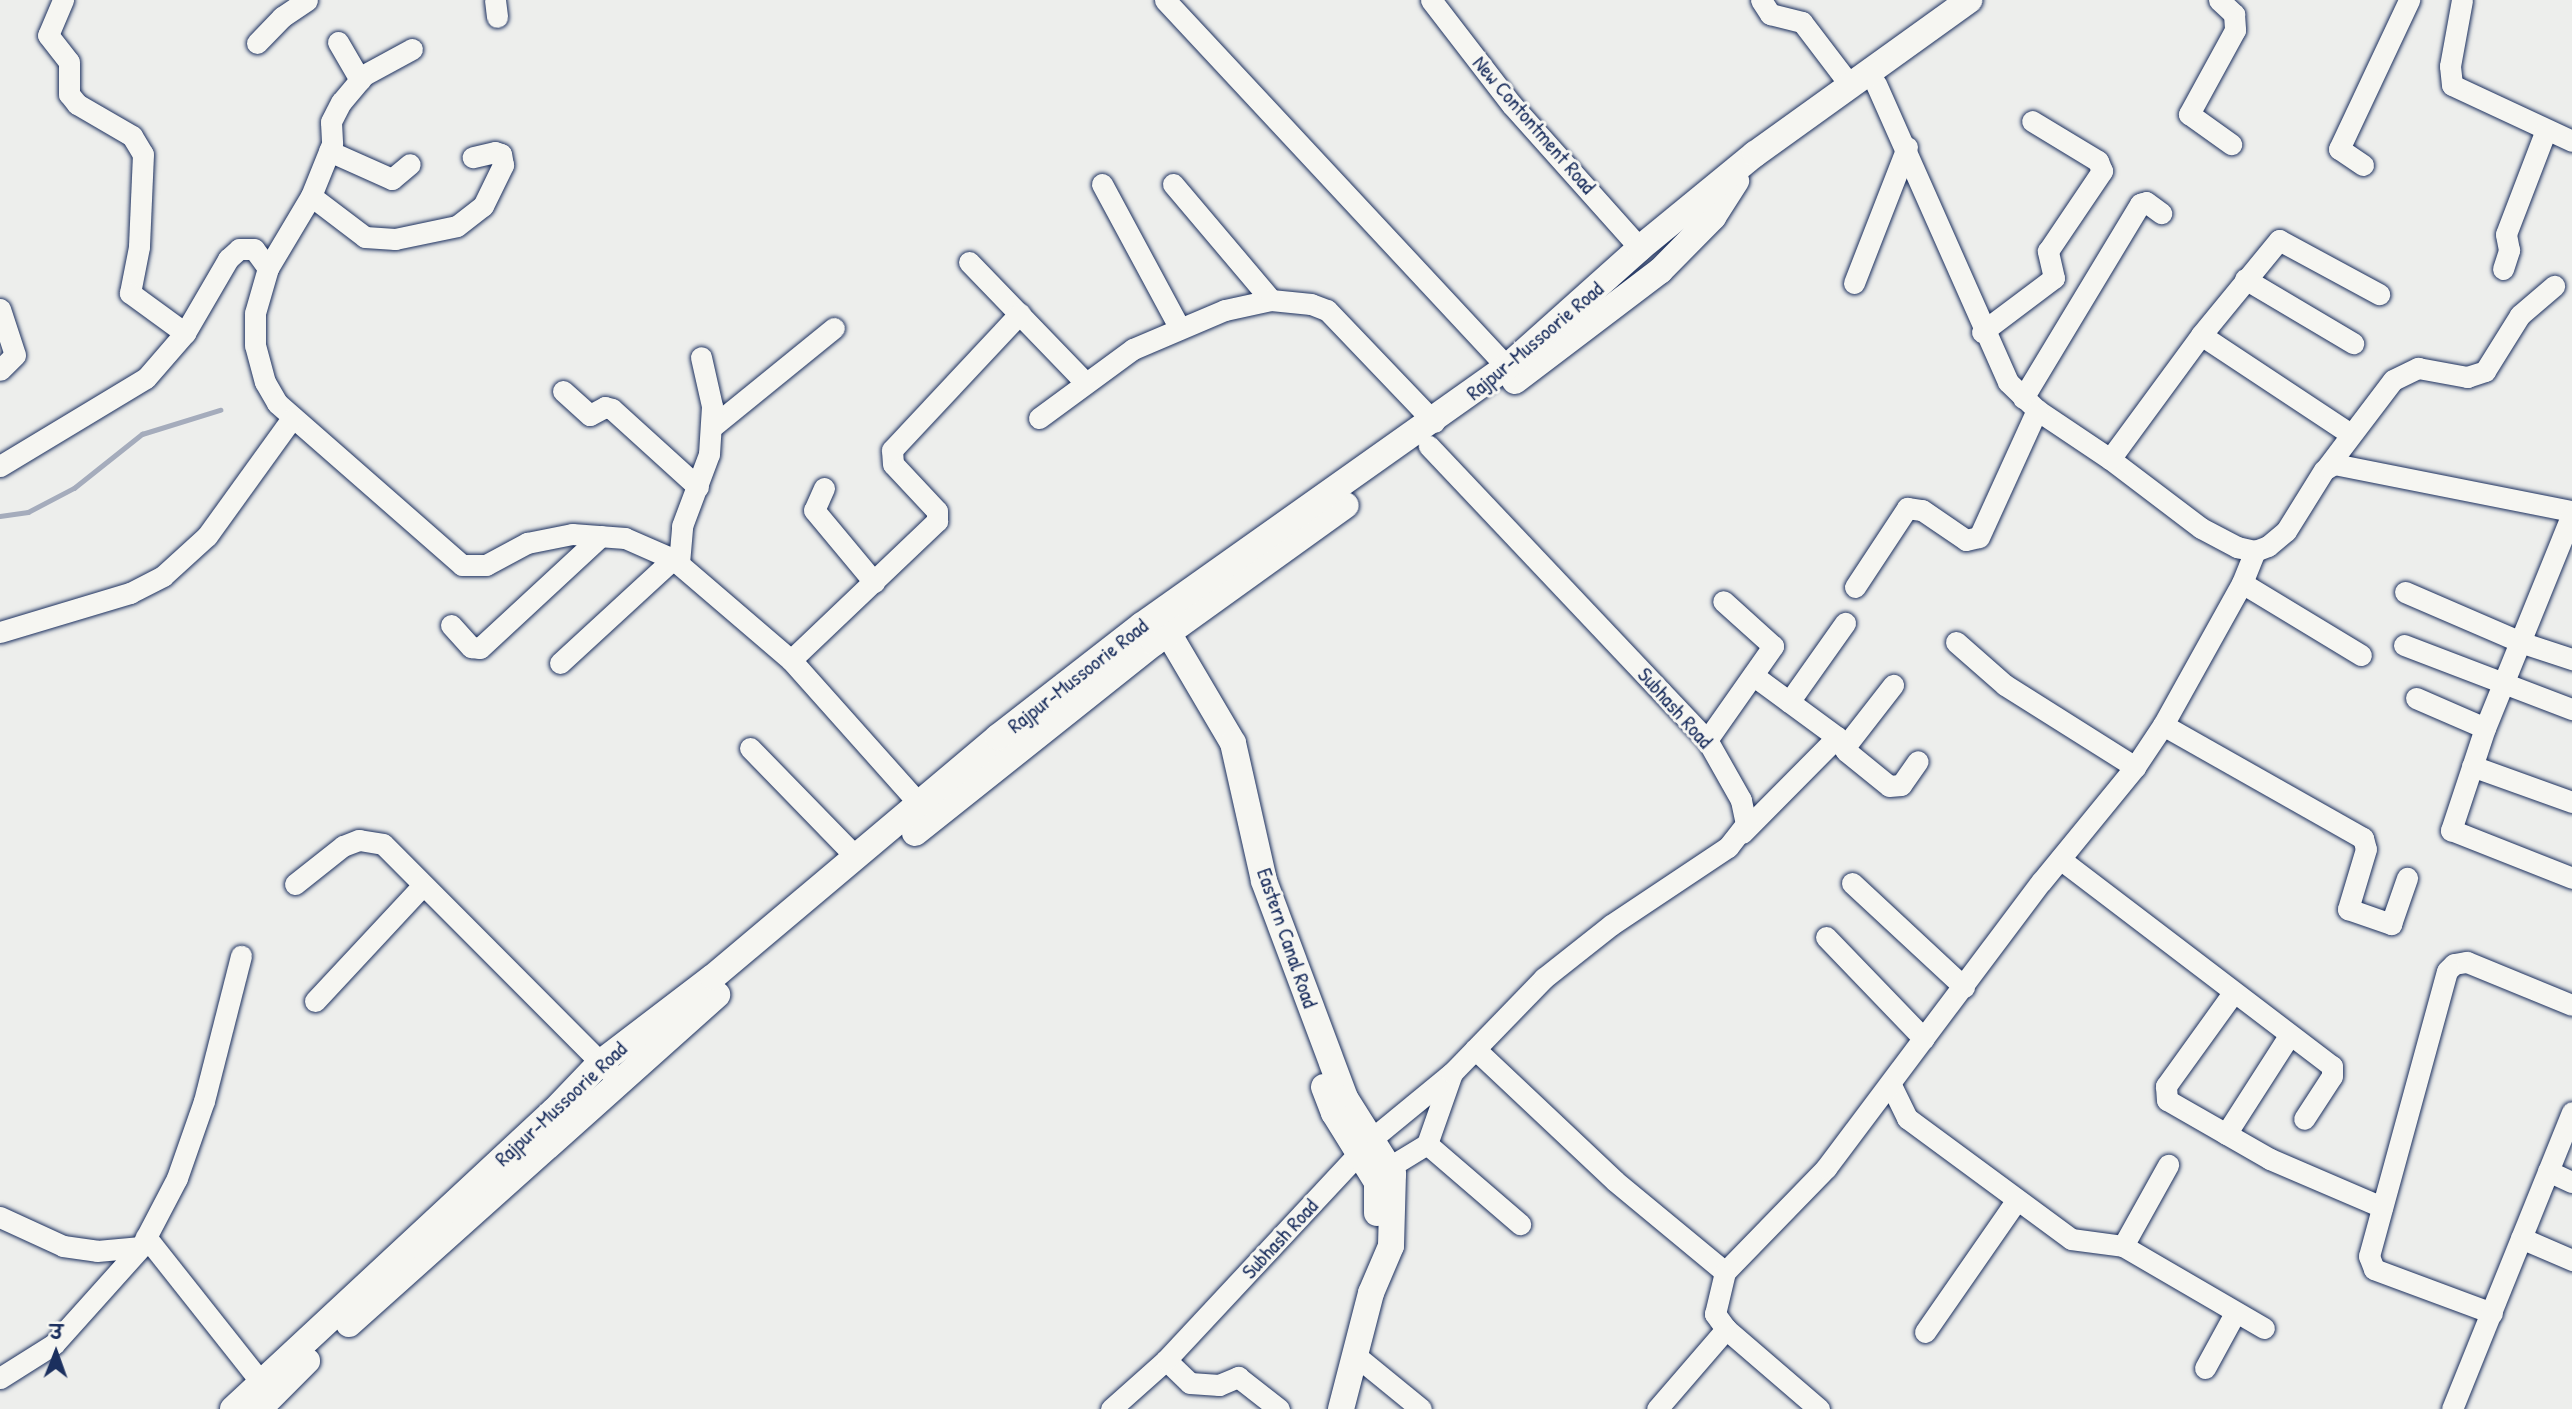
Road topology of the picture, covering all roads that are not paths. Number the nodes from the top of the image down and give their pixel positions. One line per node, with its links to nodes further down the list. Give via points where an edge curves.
1 (63, 0): 46 (street, via 48,34 68,62 69,94 77,104 132,136 144,154 139,247 130,293)
2 (307, 0): 12 (street)
3 (1165, 0): 50 (street)
4 (1430, 0): 29 (street, New Contontment Road, via 1512,105)
5 (1761, 0): 15 (street, via 1770,14 1802,22)
6 (1969, 0): 15 (main road, Rajpur-Mussoorie Road)
7 (1988, 0): 15 (main road, Rajpur-Mussoorie Road)
8 (2218, 0): 19 (street, via 2234,14 2235,30 2189,114)
9 (2409, 0): 24 (street, via 2339,149)
10 (2462, 0): 17 (street, via 2449,75 2452,85)
11 (338, 41): 14 (street)
12 (257, 43)
13 (412, 49): 14 (street)
14 (360, 80): 21 (street, via 334,113)
15 (1863, 84): 20 (street); 30 (main road, Rajpur-Mussoorie Road, via 1755,155); 33 (main road, Rajpur-Mussoorie Road, via 1730,185 1713,218)
16 (2032, 121): 45 (street, via 2098,161 2102,171 2048,251 2054,278)
17 (2546, 130): 18 (street); 34 (street, via 2506,234 2509,250)
18 (2572, 141)
19 (2231, 144)
20 (1907, 146): 37 (street); 45 (street)
21 (329, 151): 23 (street, via 387,178 396,178); 27 (street)
22 (473, 157): 27 (street, via 501,154 501,174 475,215 447,228 395,239 365,237)
23 (410, 164)
24 (2363, 165)
25 (1102, 184): 43 (street)
26 (1173, 184): 40 (street)
27 (311, 196): 32 (street)
28 (2161, 213): 54 (street, via 2146,202 2140,204)
29 (1622, 226): 30 (street, New Contontment Road); 35 (street, via 1623,251)
30 (1642, 248): 33 (main road, via 1635,268); 35 (main road, Rajpur-Mussoorie Road)
31 (969, 262): 42 (street)
32 (268, 268): 46 (street, via 254,249 233,254); 55 (street, via 255,313 257,355 265,382)
33 (1660, 268): 59 (main road, Rajpur-Mussoorie Road)
34 (2502, 270)
35 (1616, 273): 50 (main road, Rajpur-Mussoorie Road)
36 (2245, 279): 39 (street, via 2275,243 2286,240); 47 (street); 48 (street)
37 (1854, 283)
38 (2554, 286): 58 (street, via 2519,315 2485,371 2466,377 2436,369 2407,371 2383,391)
39 (2379, 294)
40 (1271, 300): 43 (street); 59 (street, Subhash Road, via 1311,303 1327,310)
41 (0, 309): 51 (street, via 15,355)
42 (1020, 313): 52 (street); 69 (street, via 892,450 893,464 940,517)
43 (1179, 327): 52 (street, via 1133,349)
44 (834, 328): 57 (street)
45 (1982, 332): 54 (street, via 2008,382)
46 (185, 333): 61 (street, via 159,365 125,393)
47 (2201, 335): 58 (street); 60 (street)
48 (2353, 343)
49 (701, 357): 57 (street, via 710,387)
50 (1507, 367): 59 (main road, Rajpur-Mussoorie Road)
51 (0, 369)
52 (1084, 381): 56 (street)
53 (563, 391): 63 (street, via 590,415 605,407 612,409)
54 (2030, 404): 60 (street); 71 (street, via 1979,537 1966,540 1922,510 1907,508)
55 (292, 418): 66 (street, via 462,565 486,565 547,537); 77 (street, via 207,536 163,576 130,593)
56 (1039, 418)
57 (712, 427): 63 (street)
58 (2349, 433): 62 (street)
59 (1431, 434): 76 (main road, Rajpur-Mussoorie Road); 93 (street, Subhash Road)
60 (2110, 458): 67 (street, via 2201,528)
61 (2, 459)
62 (2327, 467): 65 (street, via 2342,464); 67 (street, via 2286,531)
63 (698, 487): 68 (street, via 682,526)
64 (824, 488): 69 (street, via 814,510)
65 (2572, 513): 79 (street)
66 (601, 536): 68 (street, via 643,543); 75 (street, via 484,645 471,647)
67 (2255, 551): 70 (street)
68 (676, 561): 83 (street); 84 (street)
69 (874, 582): 83 (street)
70 (2242, 583): 81 (street); 91 (street)
71 (1855, 587)
72 (2405, 592): 79 (street)
73 (1723, 601): 85 (street, via 1772,642 1771,652)
74 (1845, 623): 89 (street)
75 (451, 625)
76 (1155, 629): 100 (main road, Rajpur-Mussoorie Road, via 998,737); 118 (main road, Rajpur-Mussoorie Road); 125 (main road, Eastern Canal Road, via 1233,743 1264,881 1345,1098)
77 (0, 632)
78 (1956, 642): 98 (street, via 2005,685)
79 (2523, 643): 82 (street); 87 (street)
80 (2404, 645): 87 (street)
81 (2361, 655)
82 (2572, 659)
83 (791, 660): 100 (street)
84 (560, 663)
85 (1754, 677): 89 (street); 93 (street)
86 (1893, 685): 94 (street)
87 (2504, 685): 90 (street); 92 (street)
88 (2416, 698): 92 (street)
89 (1789, 702): 94 (street)
90 (2572, 709)
91 (2163, 725): 98 (street); 104 (street, via 2362,838 2366,849 2348,909 2391,924)
92 (2485, 728): 97 (street)
93 (1707, 740): 101 (street, Subhash Road, via 1745,809 1746,824)
94 (1840, 743): 96 (street, via 1894,787); 101 (street)
95 (750, 748): 102 (street)
96 (1917, 761)
97 (2472, 766): 99 (street); 105 (street, via 2451,830)
98 (2135, 767): 103 (street)
99 (2572, 803)
100 (921, 806): 102 (main road, Rajpur-Mussoorie Road)
101 (1737, 839): 117 (street, Subhash Road, via 1573,953)
102 (857, 858): 118 (main road, Rajpur-Mussoorie Road, via 713,977)
103 (2060, 859): 111 (street); 112 (street)
104 (2407, 878)
105 (2572, 878)
106 (1852, 883): 111 (street)
107 (295, 884): 108 (street, via 343,846 359,840 383,844)
108 (423, 885): 113 (street); 118 (street)
109 (1826, 937): 116 (street)
110 (241, 956): 134 (street, via 204,1101 177,1178)
111 (1964, 987): 116 (street)
112 (2233, 993): 115 (street); 123 (street, via 2164,1093 2167,1100)
113 (315, 1001)
114 (2572, 1005): 130 (street, via 2467,962 2454,964 2447,971)
115 (2289, 1036): 122 (street, via 2334,1071); 123 (street)
116 (1924, 1039): 120 (street)
117 (1475, 1049): 119 (street, Subhash Road); 137 (street, via 1625,1190)
118 (609, 1071): 147 (main road, Rajpur-Mussoorie Road, via 554,1111); 149 (main road, Rajpur-Mussoorie Road)
119 (1452, 1073): 124 (street, Subhash Road); 125 (street, Subhash Road)
120 (1891, 1085): 129 (street, via 1907,1118); 137 (street, via 1826,1168)
121 (2572, 1112): 127 (street)
122 (2304, 1119)
123 (2226, 1134): 130 (street, via 2331,1188)
124 (1427, 1144): 125 (street, Subhash Road); 132 (street)
125 (1374, 1156): 143 (main road, via 1391,1246 1381,1263); 144 (street, Subhash Road)
126 (2168, 1165): 135 (street)
127 (2548, 1171): 128 (street); 133 (street)
128 (2572, 1182)
129 (2016, 1201): 135 (street, via 2071,1239); 142 (street)
130 (2382, 1207): 139 (street, via 2369,1265)
131 (0, 1217): 134 (street, via 63,1246 97,1251)
132 (1520, 1224)
133 (2521, 1238): 136 (street); 139 (street)
134 (144, 1242): 146 (street, via 54,1344); 147 (street)
135 (2123, 1247): 138 (street)
136 (2572, 1260)
137 (1726, 1272): 141 (street, via 1715,1314)
138 (2235, 1313): 140 (street); 145 (street)
139 (2492, 1313): 156 (street)
140 (2264, 1328)
141 (1726, 1329): 154 (street); 155 (street)
142 (1926, 1332)
143 (1356, 1356): 152 (main road); 153 (street)
144 (1166, 1360): 150 (street, Subhash Road); 151 (street, via 1190,1383 1219,1385 1238,1377)
145 (2205, 1368)
146 (0, 1378)
147 (260, 1381): 148 (main road, Rajpur-Mussoorie Road)
148 (233, 1409)
149 (258, 1409)
150 (1111, 1409)
151 (1279, 1409)
152 (1341, 1409)
153 (1421, 1409)
154 (1657, 1409)
155 (1819, 1409)
156 (2452, 1409)

